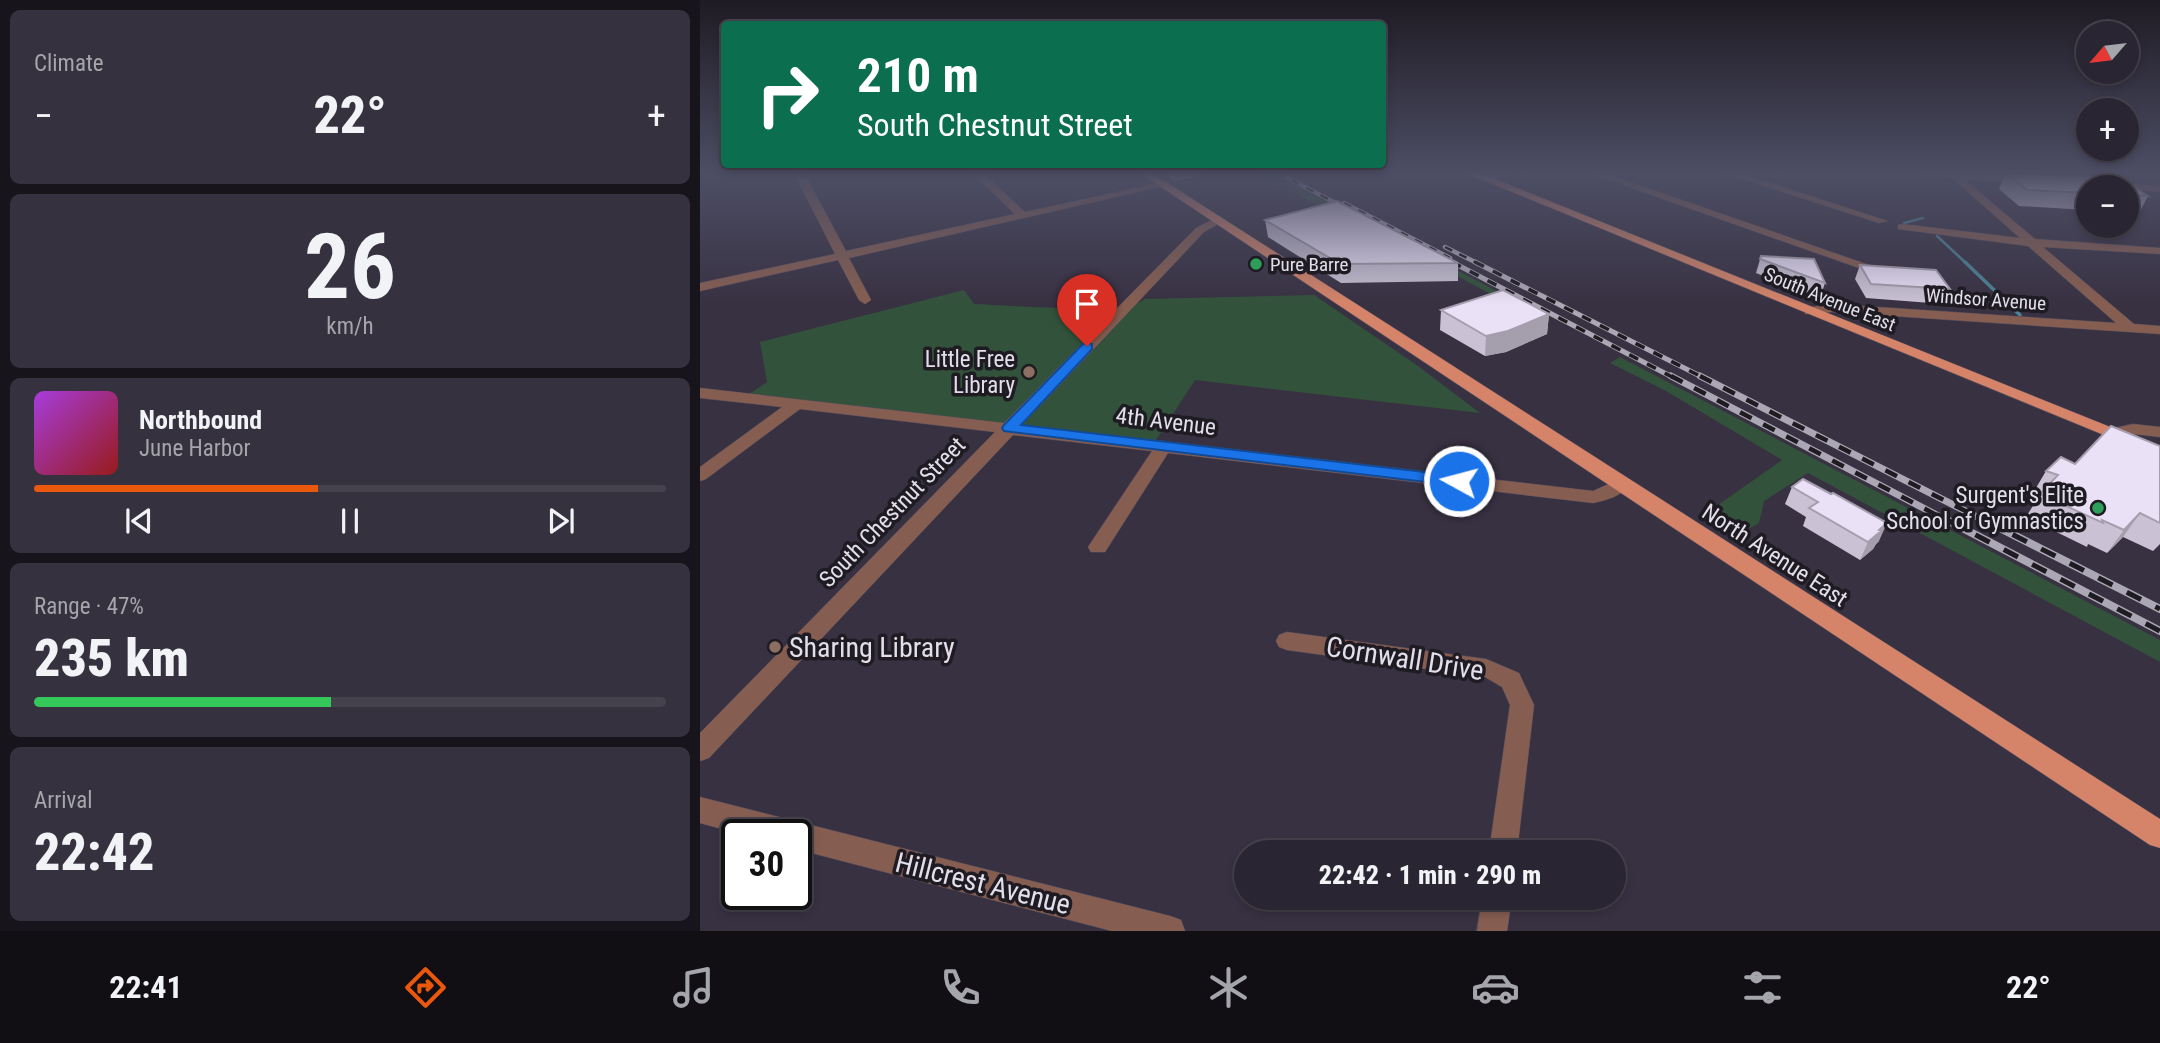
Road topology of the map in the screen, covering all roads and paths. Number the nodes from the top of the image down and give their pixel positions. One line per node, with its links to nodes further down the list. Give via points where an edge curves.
1 (822, 216): 13 (street)
2 (1021, 216): 13 (street)
3 (1212, 216): 8 (main road, North Avenue East)
4 (1578, 216): 17 (main road, South Avenue East)
5 (1721, 216): 14 (street)
6 (1868, 216): 9 (street)
7 (2002, 216): 11 (street)
8 (1218, 220): 22 (street, South Chestnut Street, via 1200,230); 28 (main road, North Avenue East)
9 (1883, 221)
10 (1902, 227): 11 (street)
11 (2033, 243): 12 (street); 18 (street)
12 (2160, 251)
13 (842, 256): 15 (street); 16 (street)
14 (1896, 276)
15 (700, 287)
16 (865, 300)
17 (1810, 311): 18 (street, Windsor Avenue, via 1832,308); 24 (main road, South Avenue East)
18 (2131, 329): 19 (street, Windsor Avenue)
19 (2160, 330)
20 (700, 393): 21 (street, 4th Avenue)
21 (797, 404): 22 (street, 4th Avenue); 27 (street)
22 (1009, 428): 25 (street, 4th Avenue); 31 (street, South Chestnut Street)
23 (2160, 432): 24 (street, via 2133,429)
24 (2112, 434): 26 (main road, South Avenue East)
25 (1164, 446): 28 (street, 4th Avenue, via 1593,497); 29 (street)
26 (2160, 453)
27 (700, 475)
28 (1622, 484): 34 (main road, North Avenue East)
29 (1098, 547)
30 (1287, 640): 36 (street, Cornwall Drive, via 1486,667 1518,686 1522,705)
31 (700, 750)
32 (700, 810): 33 (street, Hillcrest Avenue)
33 (735, 819)
34 (2160, 835)
35 (812, 839): 38 (street, Hillcrest Avenue)
36 (1505, 840)
37 (1495, 910): 39 (street)
38 (1170, 931)
39 (1492, 931)

